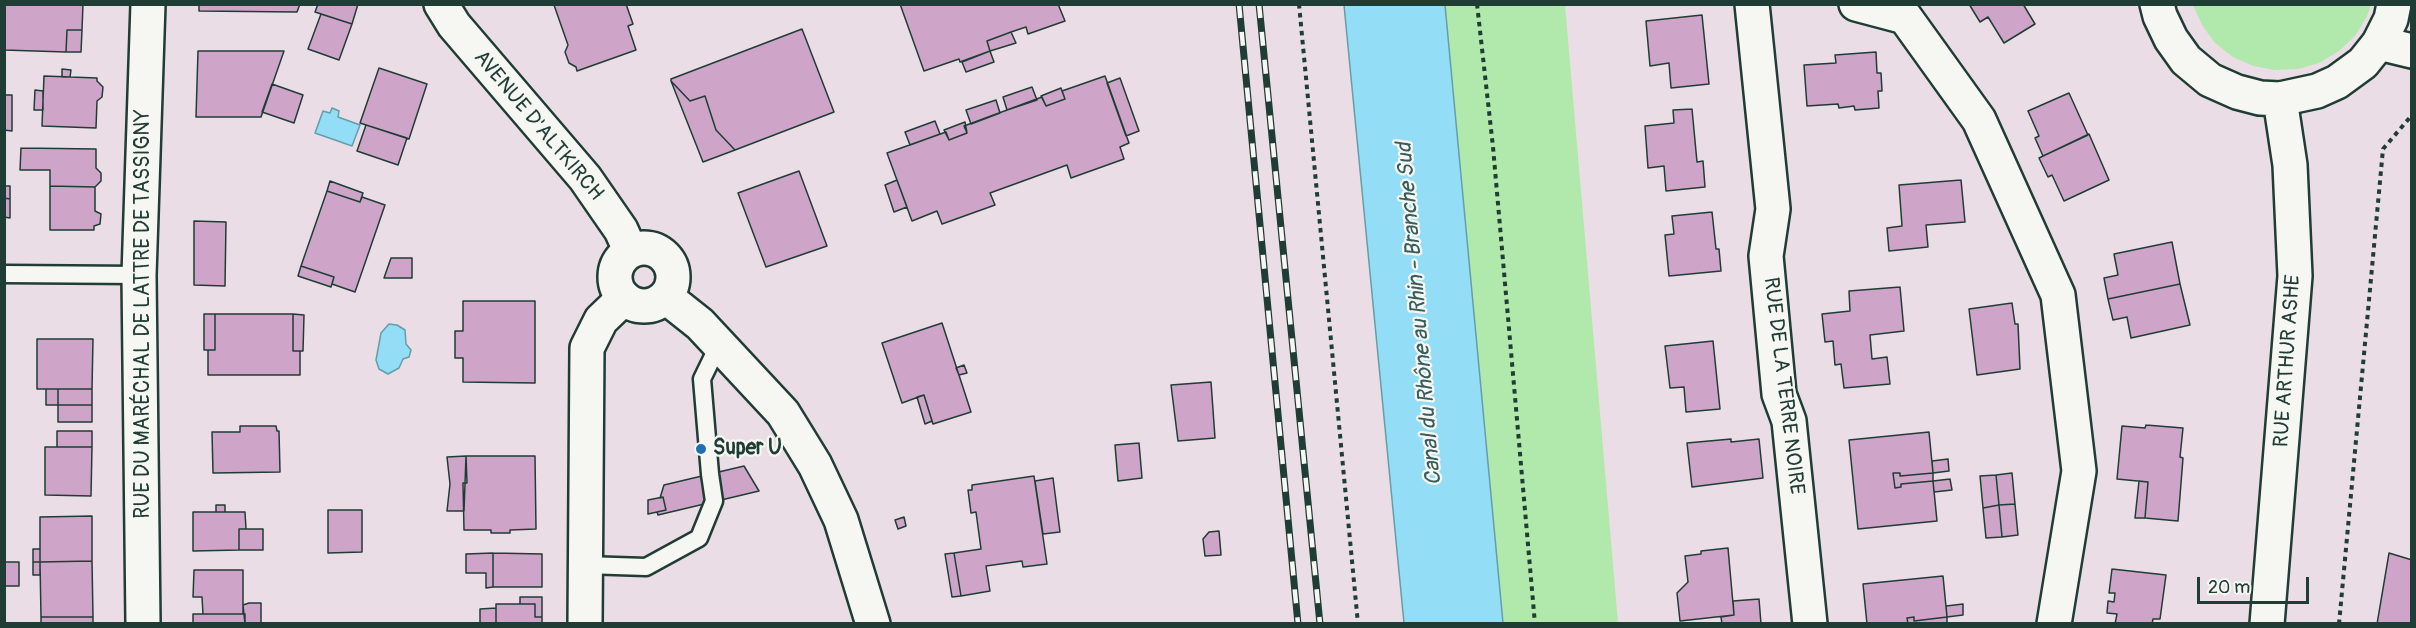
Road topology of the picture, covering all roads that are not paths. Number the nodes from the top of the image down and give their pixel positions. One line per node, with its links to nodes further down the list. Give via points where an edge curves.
1 (148, 4): 12 (street, RUE DU MARÉCHAL DE LATTRE DE TASSIGNY)
2 (441, 4): 10 (street, AVENUE D'ALTKIRCH, via 454,25 585,178)
3 (1752, 4): 20 (street, RUE DE LA TERRE NOIRE, via 1773,209 1766,256 1779,394 1789,421)
4 (1856, 4): 21 (street, via 1905,17 1979,120 2058,295 2079,471)
5 (2157, 4): 9 (street, via 2171,39 2186,60 2210,80 2237,92)
6 (2394, 4): 7 (street)
7 (2379, 43): 8 (street); 9 (street, via 2363,63 2337,82)
8 (2412, 51)
9 (2280, 99): 22 (street, RUE ARTHUR ASHE, via 2290,165 2295,276)
10 (630, 250): 13 (street, via 649,247 665,255 674,272); 14 (street, via 615,273 615,282)
11 (4, 274): 12 (lane)
12 (139, 275): 17 (street, RUE DU MARÉCHAL DE LATTRE DE TASSIGNY)
13 (666, 297): 14 (street, via 658,303 640,306); 15 (street)
14 (624, 298): 16 (street, via 601,320 587,348)
15 (719, 344): 16 (lane, via 702,379 714,501 699,538 646,567); 19 (street, via 783,413 815,465 841,520)
16 (585, 565): 18 (street)
17 (143, 624)
18 (585, 624)
19 (873, 624)
20 (1810, 624)
21 (2054, 624)
22 (2267, 624)

